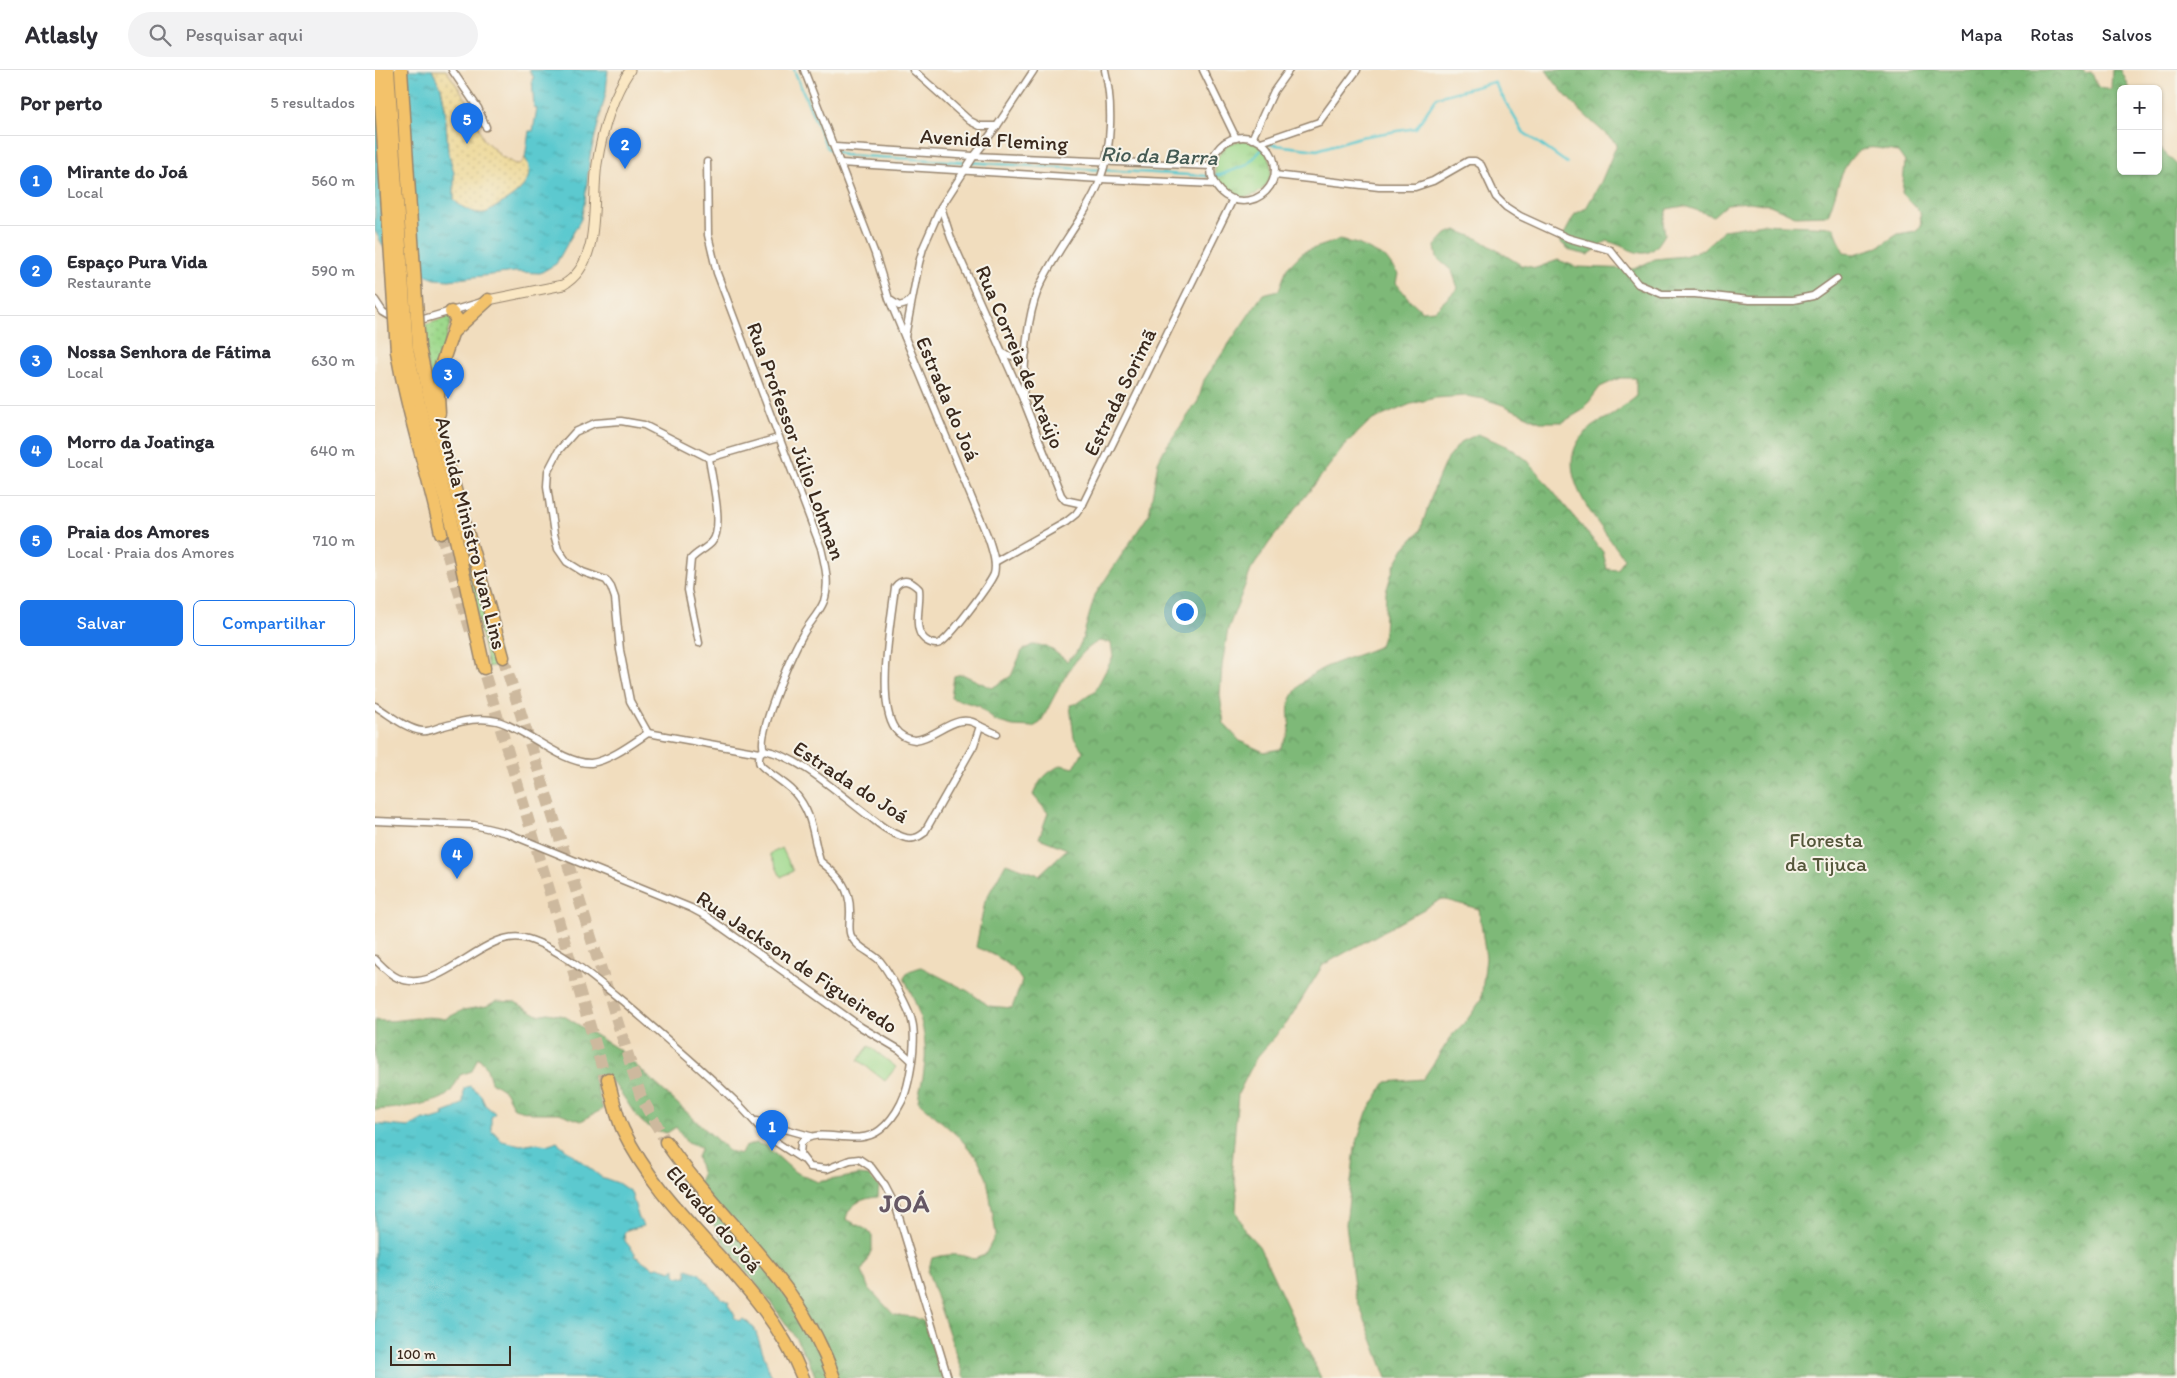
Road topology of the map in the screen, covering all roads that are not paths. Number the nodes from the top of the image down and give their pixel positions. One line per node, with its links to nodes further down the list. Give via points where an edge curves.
1 (379, 70): 38 (highway, bridge)
2 (388, 70): 38 (highway, bridge)
3 (401, 70): 38 (highway, bridge)
4 (452, 70): 14 (street, via 478,108)
5 (630, 70): 34 (street, via 616,95 601,144 589,244 583,266 563,285)
6 (804, 70): 18 (street, Estrada do Joá)
7 (913, 70): 13 (street, via 970,121 980,126)
8 (1034, 70): 13 (street)
9 (1105, 70): 22 (street, via 1109,113)
10 (1203, 70): 15 (street)
11 (1289, 70): 16 (street, via 1274,91)
12 (1357, 70): 17 (street, via 1319,122)
13 (997, 126): 19 (street)
14 (486, 127)
15 (1236, 138): 16 (street); 24 (street, via 1222,145)
16 (1253, 138): 17 (street)
17 (1261, 142): 25 (street, via 1273,157)
18 (835, 148): 19 (street, Avenida Fleming); 20 (street, Estrada do Joá)
19 (973, 157): 22 (street, Avenida Fleming); 23 (street)
20 (840, 161): 23 (street, Avenida Fleming); 32 (street, Estrada do Joá)
21 (707, 162): 42 (street, Rua Professor Júlio Lohman, via 708,235 717,272)
22 (1104, 165): 24 (street, Avenida Fleming); 26 (street)
23 (966, 168): 26 (street, Avenida Fleming); 29 (street)
24 (1212, 168): 27 (street)
25 (1275, 175): 28 (street, via 1264,194 1243,201); 30 (street, via 1379,187 1415,187 1433,181 1468,161 1475,161 1481,165 1496,197 1506,207 1568,238 1610,250 1638,284 1662,294 1793,300 1813,296)
26 (1101, 177): 27 (street, Avenida Fleming); 40 (street, via 1039,288)
27 (1214, 183): 28 (street)
28 (1233, 199): 44 (street, Estrada Sorimã)
29 (941, 207): 31 (street, via 923,248); 39 (street, Rua Correia de Araújo, via 951,238)
30 (1837, 279)
31 (911, 298): 32 (street, via 899,306); 37 (street)
32 (889, 299): 37 (street, Estrada do Joá)
33 (375, 300): 35 (street, via 390,317 405,321)
34 (488, 300): 35 (street); 36 (highway)
35 (451, 312): 36 (highway, via 457,320)
36 (452, 333): 45 (highway, via 441,366 438,406)
37 (905, 338): 47 (street, Estrada do Joá, via 989,540)
38 (408, 349): 45 (highway, via 433,413); 46 (highway, via 406,400 433,491); 50 (highway, Avenida Ministro Ivan Lins, via 422,416 454,530)
39 (1003, 353): 40 (street, via 1015,357); 41 (street, Rua Correia de Araújo)
40 (1025, 353): 41 (street)
41 (1023, 399): 44 (street, Rua Correia de Araújo, via 1061,495 1065,500)
42 (778, 438): 43 (street); 55 (street, Rua Professor Júlio Lohman, via 821,548 827,584 824,600 802,635 764,727)
43 (709, 458): 48 (street, via 717,535 691,559 688,590); 53 (street, via 644,425 621,421 595,423 575,432 559,450 549,472 547,486 558,549 567,562 606,580 611,587 629,701)
44 (1083, 504): 47 (street, Estrada Sorimã, via 1066,522)
45 (466, 532): 49 (highway)
46 (441, 533)
47 (995, 562): 52 (street, via 988,584 955,629 939,644 932,644 919,633 919,589 910,581 900,581 895,587 888,646 888,705 898,732 915,740 966,719)
48 (699, 642)
49 (503, 657)
50 (484, 668)
51 (375, 706): 53 (street, via 409,727 425,732 475,718 498,721 552,750 591,763 627,747)
52 (980, 726): 54 (street); 55 (street, Estrada do Joá, via 974,745 927,829 915,838 892,833 812,774 781,755)
53 (648, 733): 55 (street)
54 (997, 734)
55 (762, 752): 58 (street, Estrada do Joá, via 759,764 783,780 801,802 814,829 820,861 848,891 851,936 880,962 900,995 912,1020)
56 (375, 821): 58 (street, Rua Jackson de Figueiredo, via 474,825 507,833 691,908)
57 (375, 959): 60 (street, via 398,978 421,981 511,938 526,938 543,945 599,981)
58 (911, 1060): 61 (street, Estrada do Joá, via 905,1096 882,1129 859,1139)
59 (607, 1080): 64 (highway, Elevado do Joá, via 623,1129 639,1159 664,1195 757,1299 782,1335)
60 (756, 1121): 61 (street); 63 (street, via 769,1137)
61 (810, 1136): 63 (street, via 800,1145)
62 (666, 1142): 65 (highway, via 709,1200 772,1268 794,1297 825,1351)
63 (803, 1160): 66 (street, via 810,1167 822,1170 859,1159 879,1176 896,1207)
64 (802, 1378)
65 (834, 1378)
66 (948, 1378)

